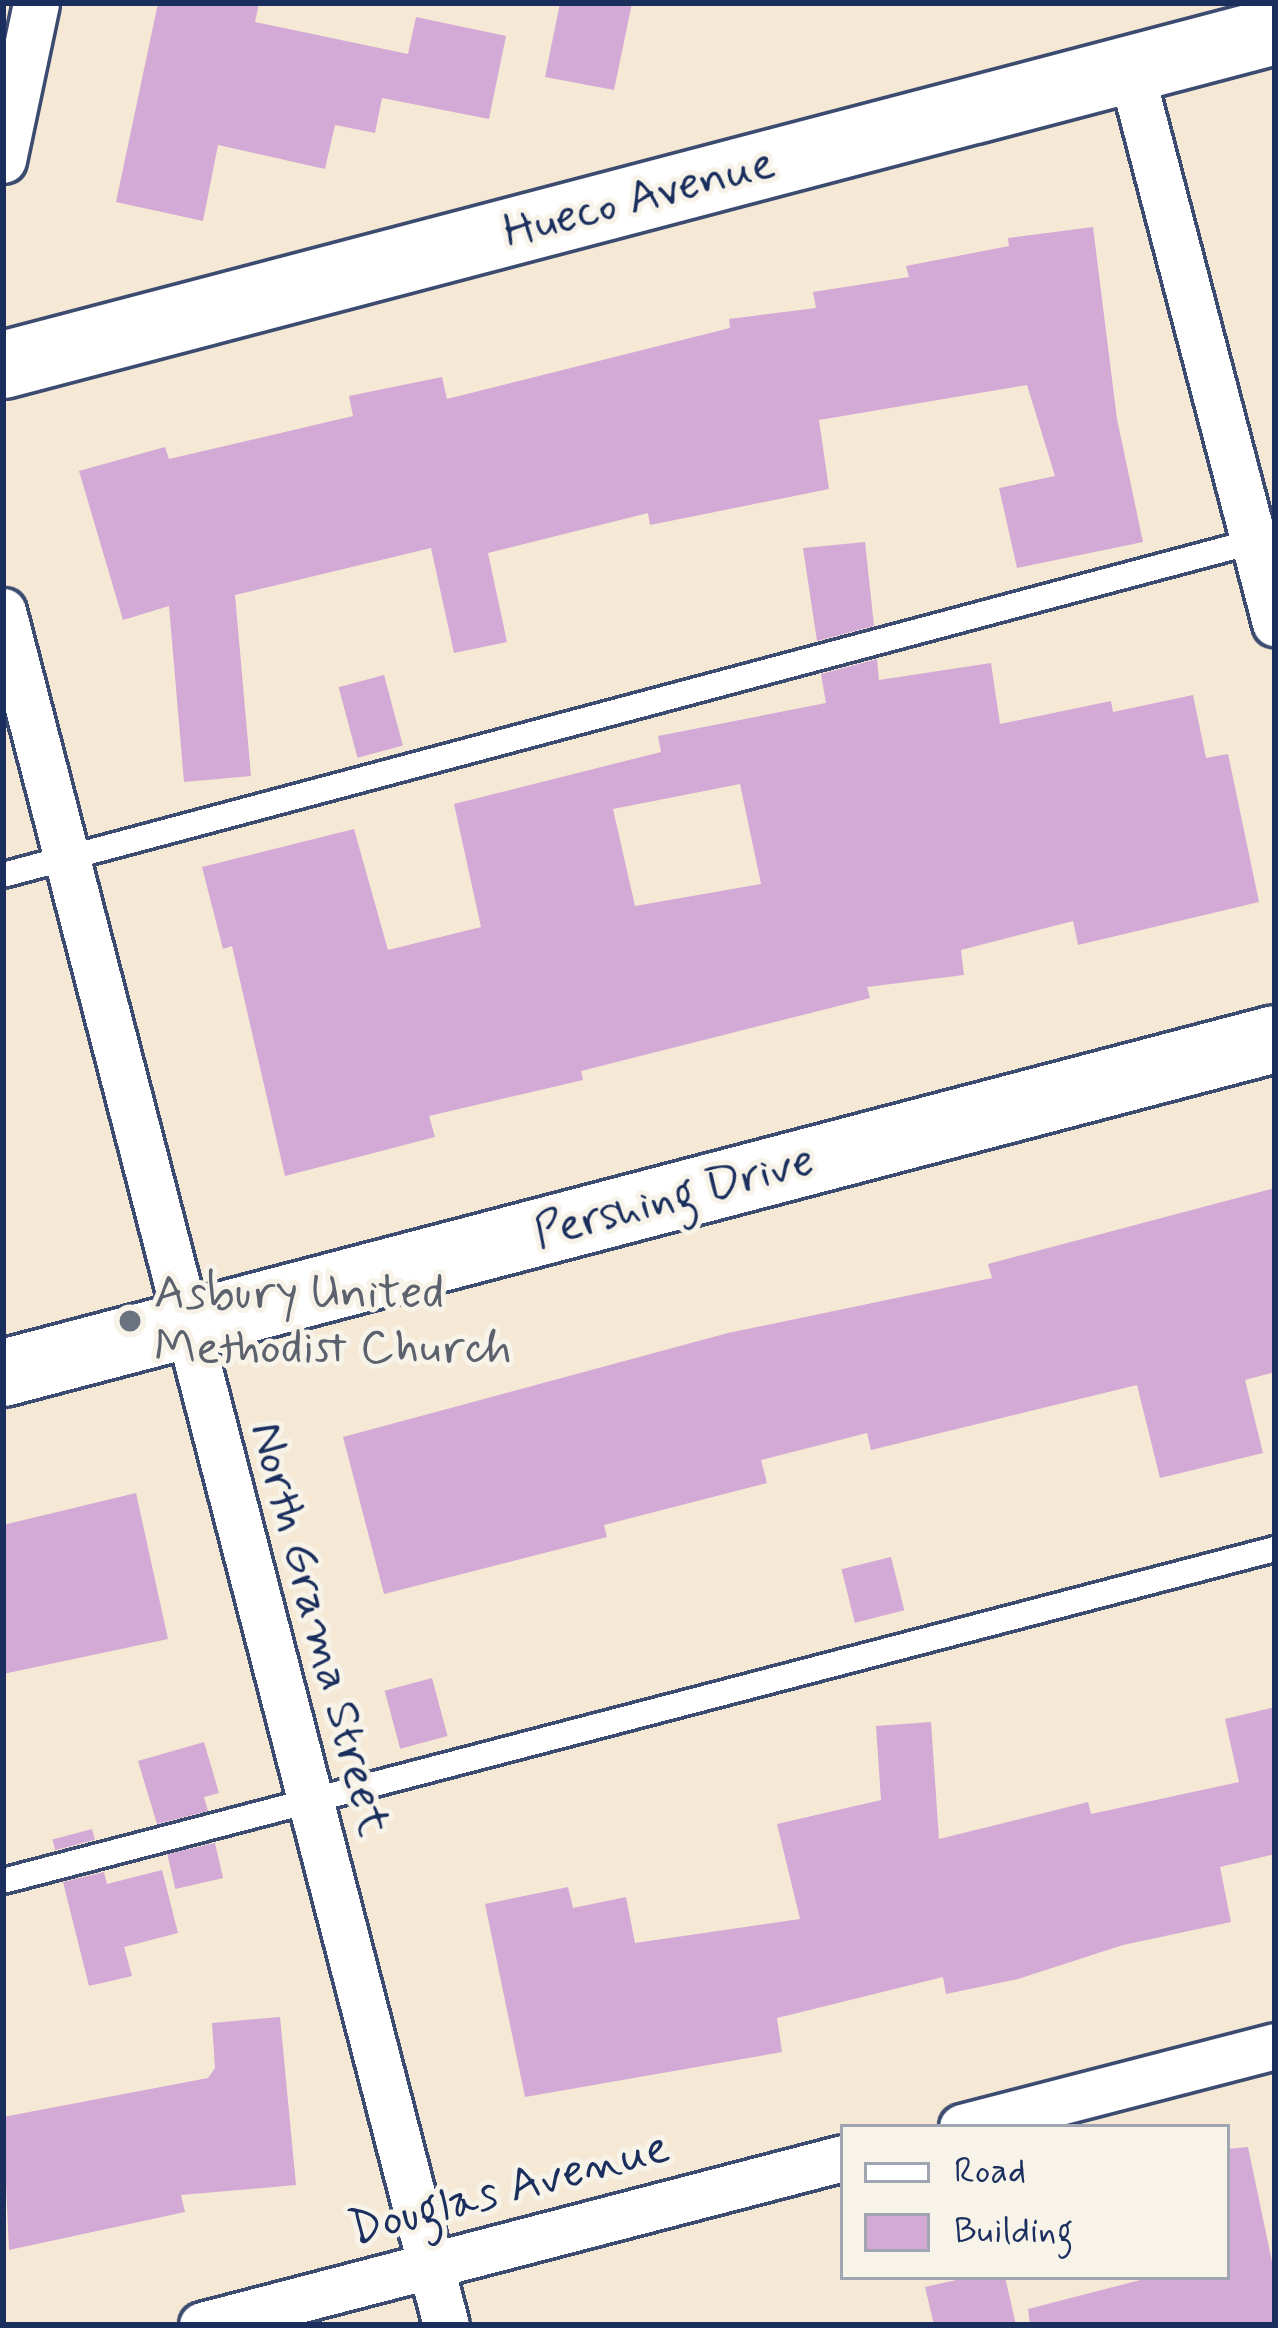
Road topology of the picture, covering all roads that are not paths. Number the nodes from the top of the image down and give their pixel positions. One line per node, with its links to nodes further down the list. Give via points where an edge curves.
1 (36, 3): 3 (street)
2 (1275, 31): 4 (main road, Hueco Avenue)
3 (14, 55): 5 (street)
4 (1130, 68): 6 (main road, Hueco Avenue); 7 (street)
5 (3, 160)
6 (3, 365)
7 (1264, 538): 9 (street); 10 (lane)
8 (3, 611): 10 (street, North Grama Street)
9 (1275, 623)
10 (63, 860): 11 (lane); 13 (street, North Grama Street)
11 (3, 875)
12 (1275, 1039): 13 (main road, Pershing Drive)
13 (184, 1325): 14 (main road, Pershing Drive); 16 (street, North Grama Street)
14 (3, 1373)
15 (1275, 1550): 16 (lane)
16 (309, 1802): 17 (lane); 21 (street, North Grama Street)
17 (3, 1881)
18 (1275, 2046): 19 (street)
19 (974, 2124)
20 (840, 2159): 21 (street, Douglas Avenue)
21 (429, 2266): 22 (street, Douglas Avenue); 23 (street, North Grama Street)
22 (202, 2325)
23 (446, 2325)

